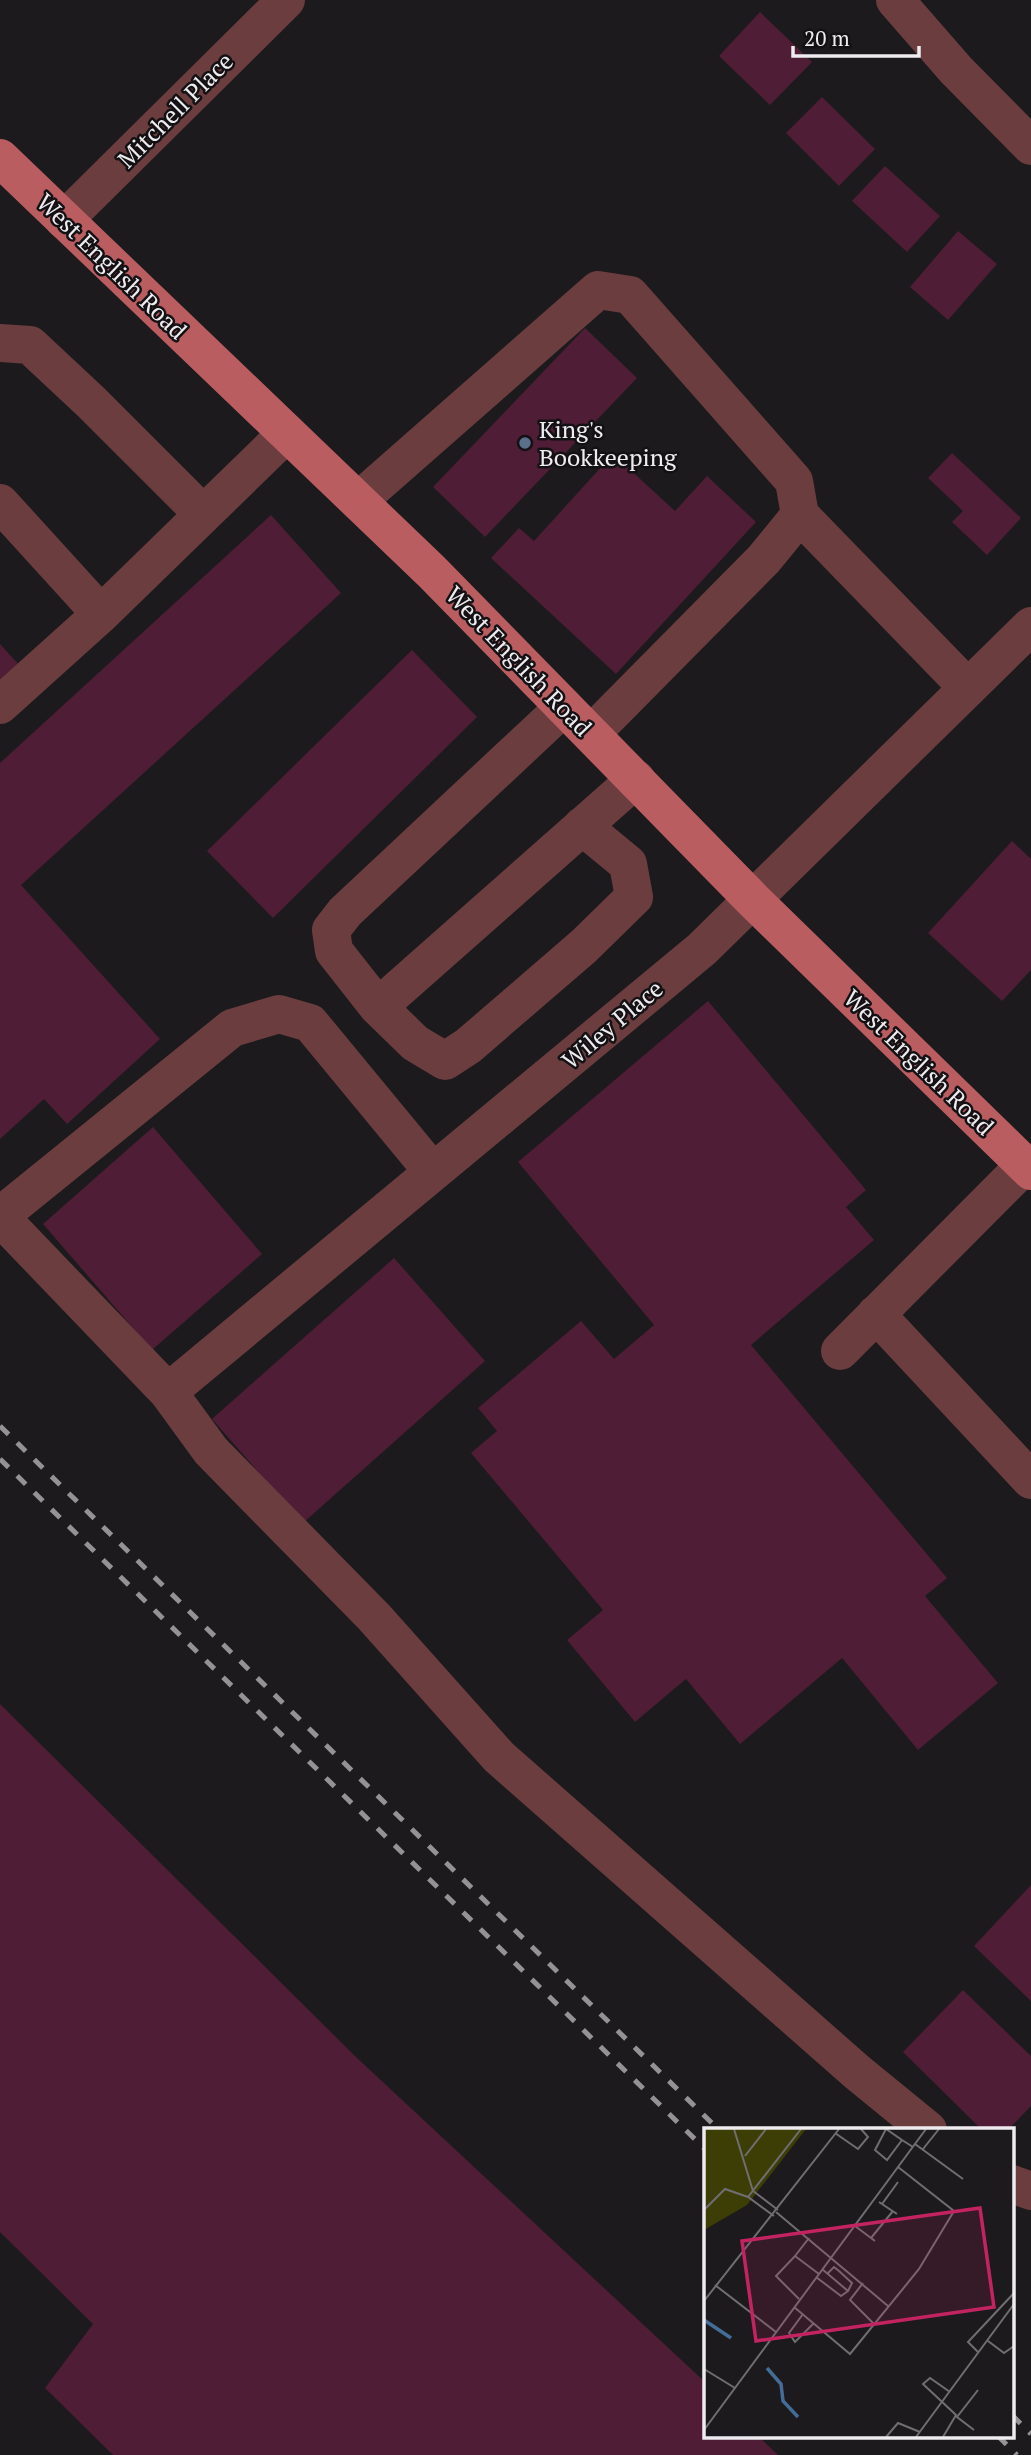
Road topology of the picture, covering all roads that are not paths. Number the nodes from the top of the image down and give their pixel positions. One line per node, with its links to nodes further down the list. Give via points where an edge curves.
1 (286, 0): 5 (street, Mitchell Place)
2 (895, 0): 3 (street)
3 (1031, 146)
4 (0, 158): 5 (main road, West English Road)
5 (64, 220): 7 (main road, West English Road)
6 (0, 343): 10 (street, via 30,345)
7 (287, 433): 8 (main road, West English Road); 10 (street)
8 (358, 501): 11 (street, via 598,290 630,295 794,481); 16 (main road, West English Road)
9 (0, 503): 12 (street)
10 (203, 514): 12 (street)
11 (800, 514): 14 (street); 17 (street, via 764,559)
12 (101, 614): 15 (street)
13 (1031, 626): 14 (street, Wiley Place)
14 (968, 688): 20 (street, Wiley Place)
15 (0, 705)
16 (564, 707): 17 (main road, West English Road); 21 (street, via 331,930 334,951)
17 (592, 734): 18 (main road, West English Road)
18 (635, 779): 19 (street); 20 (main road, West English Road)
19 (582, 826): 21 (street); 21 (street, via 628,864 634,897 584,946 445,1061 415,1043)
20 (753, 900): 22 (main road, West English Road); 23 (street, Wiley Place, via 702,949)
21 (378, 1007)
22 (1028, 1168): 25 (street)
23 (433, 1172): 24 (street, via 310,1023 279,1014 232,1028); 27 (street, Wiley Place)
24 (0, 1216): 27 (street)
25 (876, 1314): 26 (street); 28 (street)
26 (840, 1351)
27 (168, 1392): 29 (street, via 211,1451 374,1617 499,1757)
28 (1031, 1479)
29 (926, 2128)
30 (1014, 2185): 31 (street)
31 (1031, 2191)

